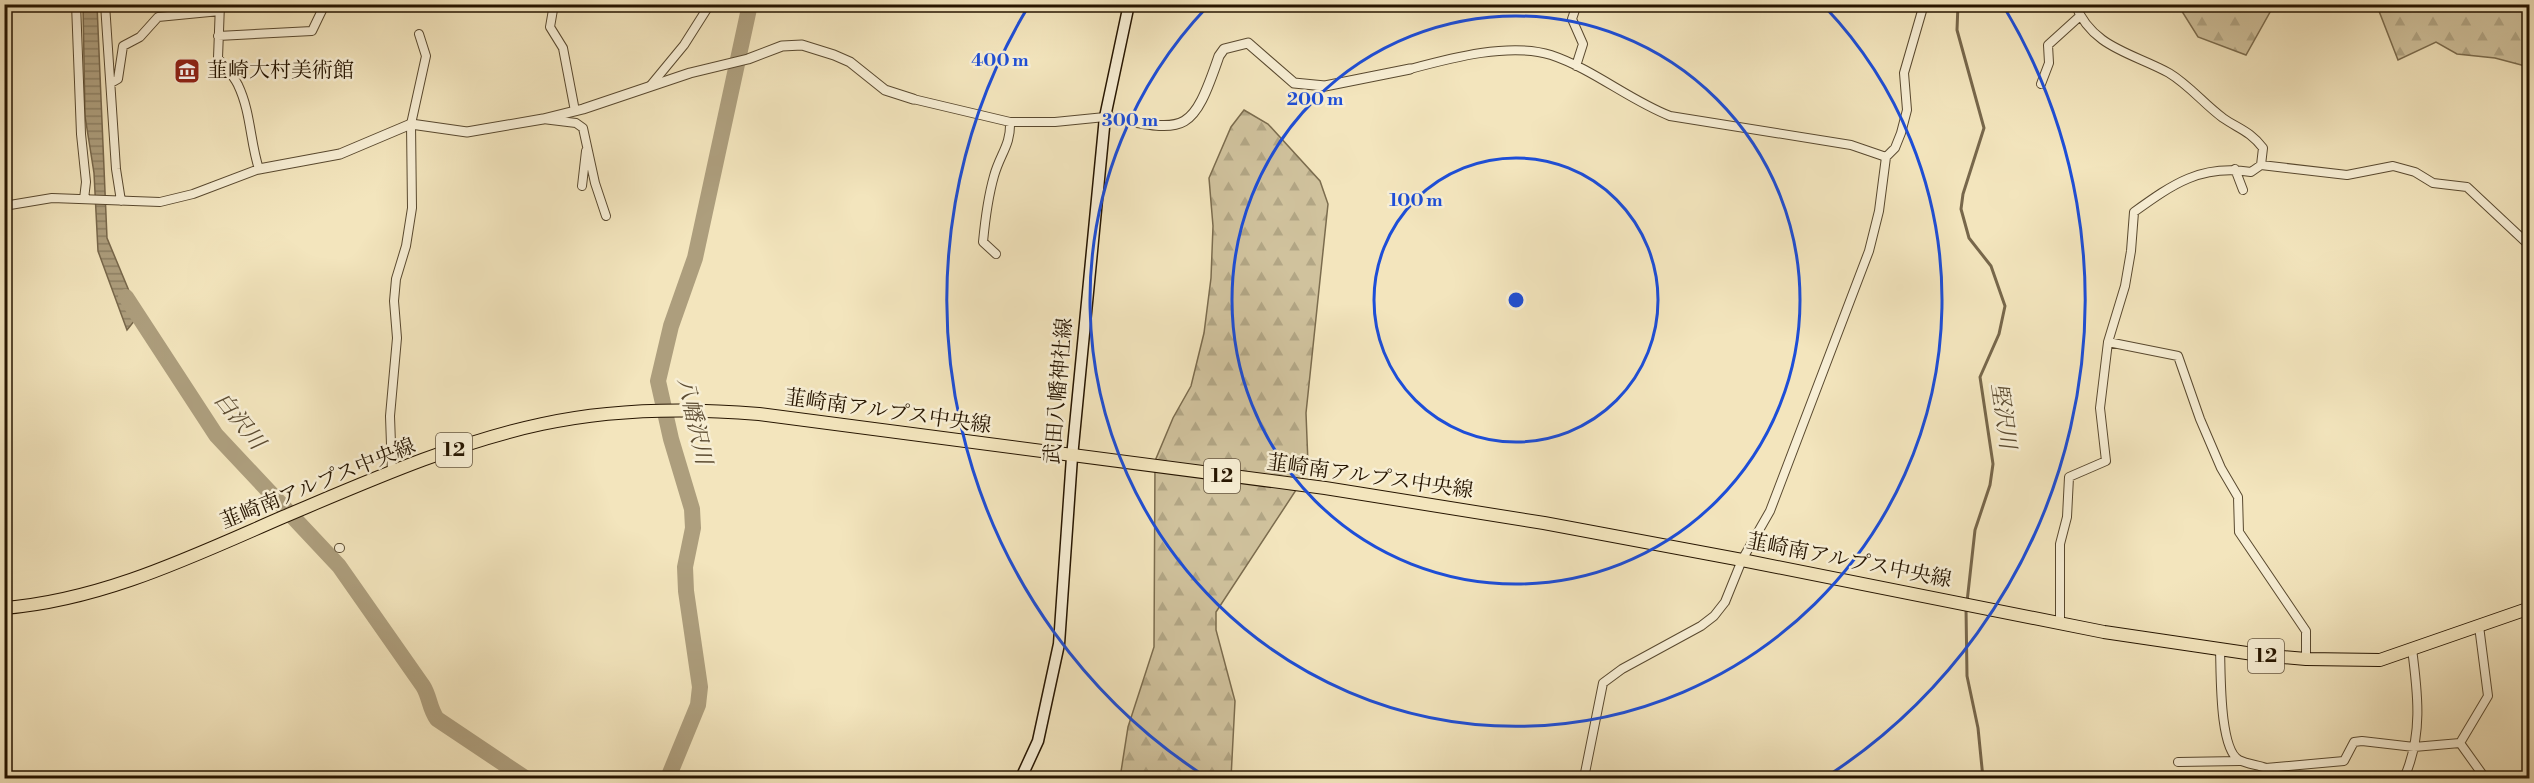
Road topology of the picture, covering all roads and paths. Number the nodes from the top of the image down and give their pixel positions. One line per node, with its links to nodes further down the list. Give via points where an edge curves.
1 (76, 4): 32 (street)
2 (105, 4): 16 (street)
3 (325, 4): 13 (street, via 312,31)
4 (554, 4): 20 (street, via 550,27 563,48)
5 (710, 4): 18 (street)
6 (1129, 4): 21 (main road, 武田八幡神社線)
7 (1577, 4): 14 (street, via 1572,20 1584,44)
8 (1924, 4): 26 (street, via 1904,73 1907,110 1901,133)
9 (2075, 4): 11 (street)
10 (220, 8): 13 (street); 16 (street, via 158,17 140,37 123,46 118,79)
11 (2080, 16): 17 (street, via 2049,45 2049,63); 27 (street, via 2094,35 2170,74 2223,118 2252,134 2263,148)
12 (419, 34): 24 (street, via 426,56)
13 (218, 36): 28 (street, via 218,58 237,83 246,105 252,150)
14 (1576, 66): 15 (street, via 1535,51 1458,56); 26 (street, via 1670,116 1851,146)
15 (1410, 69): 21 (street, via 1324,86 1294,83 1248,43 1224,50 1219,56 1198,110 1186,122 1169,127)
16 (111, 83): 33 (street)
17 (2041, 84)
18 (651, 85): 19 (street, via 782,46 815,48 850,62 885,90); 20 (street)
19 (913, 99): 23 (street)
20 (575, 111): 22 (street)
21 (1105, 117): 23 (street); 39 (main road, 武田八幡神社線)
22 (543, 119): 24 (street, via 467,132); 25 (street, via 576,123 584,128)
23 (1010, 122): 37 (street, via 1011,139 994,176 984,231 983,242)
24 (411, 124): 28 (street, via 340,154); 40 (street, via 412,208 394,301 397,338 390,416)
25 (587, 142): 30 (street); 35 (street)
26 (1886, 158): 41 (street, via 1869,251 1770,511)
27 (2261, 165): 29 (street, via 2252,172); 36 (street, via 2347,175 2393,166 2415,172 2433,183 2467,188)
28 (259, 169): 33 (street, via 160,202)
29 (2235, 169): 31 (street); 38 (street, via 2205,172 2176,182 2134,212 2125,286)
30 (582, 186)
31 (2243, 190)
32 (86, 199): 33 (street); 34 (street, via 52,198)
33 (120, 201)
34 (4, 206)
35 (606, 216)
36 (2529, 246)
37 (996, 254)
38 (2108, 342): 44 (street, via 2100,408 2106,461 2069,477 2059,562); 48 (street, via 2178,356 2199,419 2238,497 2239,532 2306,631)
39 (1072, 457): 40 (main road, 韮崎南アルプス中央線 / 12, via 759,414 699,411 544,423 494,436); 41 (main road, 韮崎南アルプス中央線 / 12, via 1324,488); 54 (main road, 武田八幡神社線, via 1059,644 1038,741)
40 (392, 474): 42 (main road, 韮崎南アルプス中央線 / 12, via 154,573 39,605)
41 (1742, 560): 44 (main road, 韮崎南アルプス中央線 / 12); 55 (street, via 1725,602 1714,616 1603,683)
42 (4, 608)
43 (2529, 608): 45 (main road, 韮崎南アルプス中央線 / 12)
44 (2060, 623): 46 (main road, 韮崎南アルプス中央線 / 12)
45 (2479, 626): 47 (main road, 韮崎南アルプス中央線 / 12); 49 (street, via 2488,696)
46 (2220, 650): 48 (main road, 韮崎南アルプス中央線 / 12); 51 (street, via 2222,716 2232,754)
47 (2412, 650): 48 (main road, 韮崎南アルプス中央線 / 12, via 2367,662); 50 (street, via 2418,700)
48 (2306, 660)
49 (2460, 743): 50 (street); 58 (street)
50 (2415, 747): 53 (street, via 2354,742 2344,761); 57 (street)
51 (2240, 760): 52 (street); 53 (street)
52 (2178, 762)
53 (2266, 768): 56 (street)
54 (1021, 778)
55 (1584, 778)
56 (2271, 778)
57 (2404, 778)
58 (2485, 778)

